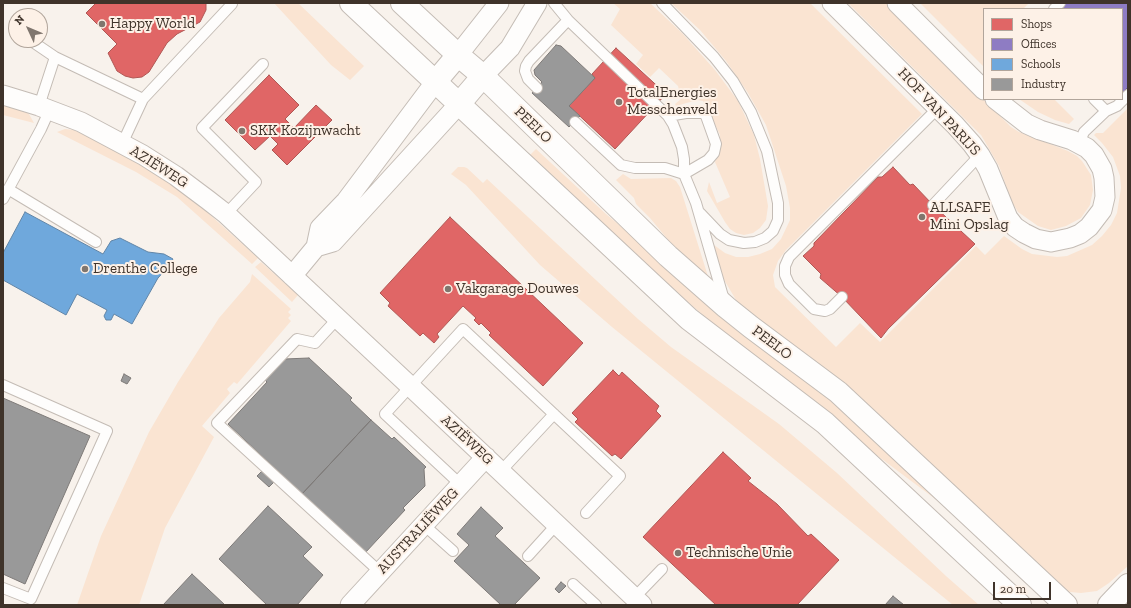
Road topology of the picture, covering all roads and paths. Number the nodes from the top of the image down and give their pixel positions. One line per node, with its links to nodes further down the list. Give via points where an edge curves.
1 (231, 3): 21 (lane)
2 (351, 3): 16 (main road, PEELO)
3 (402, 3): 12 (main road, PEELO)
4 (499, 3): 12 (street)
5 (537, 3): 15 (street, via 510,48)
6 (554, 3): 10 (lane)
7 (662, 3): 37 (lane, via 734,81 751,112 767,151 778,203 778,220 773,231 765,238 744,244 729,240)
8 (832, 3): 26 (street, HOF VAN PARIJS)
9 (897, 3): 18 (street)
10 (568, 20): 17 (lane, via 526,66 528,79); 28 (lane)
11 (41, 48): 13 (lane)
12 (458, 55): 15 (main road, PEELO); 16 (main road)
13 (55, 58): 21 (lane); 25 (lane)
14 (263, 64): 38 (lane, via 202,128 256,182)
15 (483, 76): 24 (main road); 43 (main road, PEELO, via 668,256)
16 (436, 81): 24 (main road, PEELO); 40 (street, via 346,201 320,228)
17 (537, 88)
18 (983, 89)
19 (3, 95): 25 (street, AZIËWEG)
20 (1128, 95): 27 (lane, via 1117,106)
21 (143, 99): 31 (lane)
22 (995, 100): 30 (street, HOF VAN PARIJS, via 1027,124)
23 (1095, 100): 27 (lane)
24 (459, 104): 40 (street, via 334,242); 64 (main road, PEELO, via 689,319 825,424)
25 (44, 108): 31 (street, AZIËWEG, via 81,122); 34 (lane, via 41,129)
26 (938, 108): 32 (street, HOF VAN PARIJS); 42 (lane, via 789,257 785,275 789,284 814,309 825,311)
27 (1106, 111): 30 (lane, via 1084,132)
28 (668, 116): 33 (lane, via 682,147); 33 (lane, via 703,113 716,144 714,153 708,160)
29 (574, 122): 33 (lane, via 621,165 635,168 665,168)
30 (1079, 143): 32 (street, HOF VAN PARIJS, via 1094,155 1102,169 1105,189 1102,210 1080,234 1061,241 1051,242 1036,238 1015,227 1008,218 996,186)
31 (122, 144): 38 (street, AZIËWEG, via 176,176)
32 (980, 155): 36 (lane)
33 (684, 174): 37 (lane)
34 (8, 189): 35 (lane); 39 (lane)
35 (3, 199)
36 (933, 205)
37 (698, 212): 43 (lane)
38 (226, 214): 41 (street, AZIËWEG)
39 (96, 242)
40 (316, 247): 41 (street)
41 (292, 276): 44 (street, AZIËWEG)
42 (842, 297)
43 (726, 307): 65 (main road, PEELO, via 838,392)
44 (338, 318): 46 (street, AZIËWEG); 57 (lane, via 315,343 297,339 217,423)
45 (3, 385): 60 (lane, via 107,430 31,599)
46 (410, 386): 47 (lane, via 463,330); 48 (street, AZIËWEG); 50 (lane, via 385,414)
47 (554, 414): 49 (lane); 51 (lane, via 620,476)
48 (486, 457): 49 (street, AZIËWEG); 50 (street, AUSTRALIËWEG)
49 (501, 471): 52 (street, AZIËWEG)
50 (461, 485): 53 (street, AUSTRALIËWEG)
51 (586, 513)
52 (557, 524): 55 (lane); 61 (street, AZIËWEG)
53 (424, 525): 54 (lane); 57 (street, AUSTRALIËWEG)
54 (453, 551)
55 (528, 556)
56 (662, 569): 61 (lane)
57 (380, 572): 62 (street, AUSTRALIËWEG)
58 (573, 584): 63 (lane)
59 (1128, 585): 66 (main road)
60 (3, 588)
61 (638, 601)
62 (355, 603)
63 (596, 605)
64 (1020, 605)
65 (1066, 605)
66 (1109, 605)

